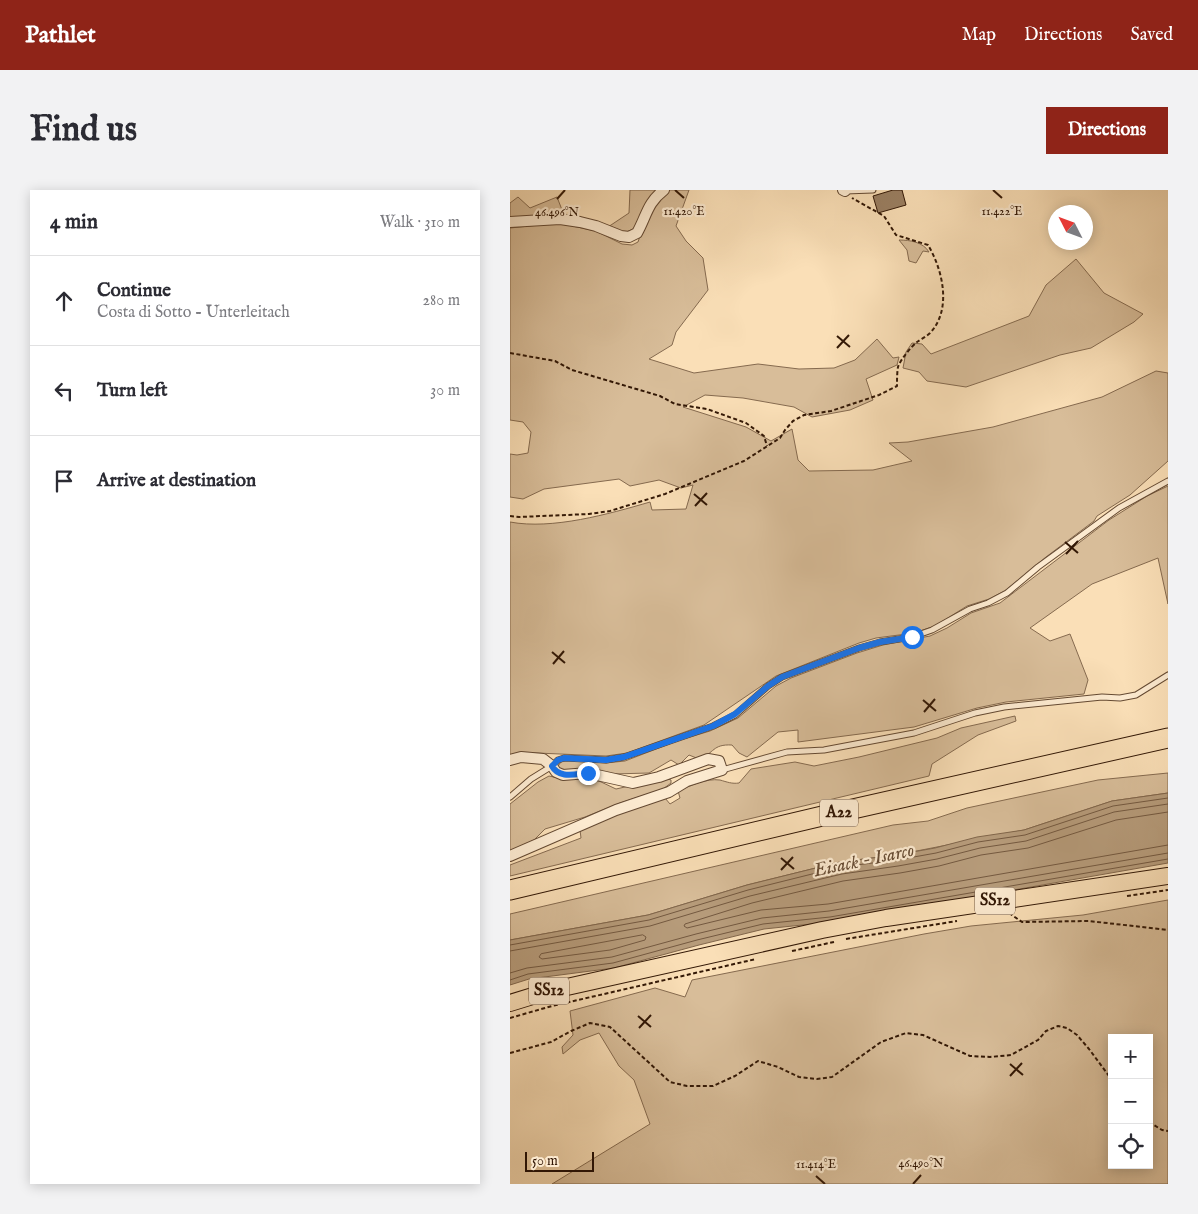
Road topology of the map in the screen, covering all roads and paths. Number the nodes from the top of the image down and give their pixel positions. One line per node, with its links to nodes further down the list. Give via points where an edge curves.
1 (664, 190): 4 (street, via 646,211 637,233 629,237 560,219)
2 (873, 190): 3 (lane)
3 (844, 191): 6 (path, via 884,216 896,235 928,245 942,283 942,307 930,333 916,343 898,365 897,386 839,408 804,415)
4 (510, 222)
5 (510, 353): 6 (path, via 555,361 572,370 660,396 675,404 707,409 746,422 764,436)
6 (768, 446): 8 (path, via 709,476 610,511)
7 (1168, 481): 13 (lane, via 1119,508 1007,593 932,630 859,648 782,677 735,714 704,729 624,757 606,760 564,758)
8 (510, 516)
9 (1168, 675): 14 (lane, via 1136,695 1004,707 975,713 914,734 824,750 787,752)
10 (1168, 738): 18 (highway, A22)
11 (1168, 750): 19 (highway, A22)
12 (510, 760): 13 (street, via 521,757 543,759)
13 (552, 766): 14 (street, via 563,775 588,773 633,783 708,759 719,761); 15 (lane)
14 (722, 770): 16 (street, via 687,781 669,792 616,810)
15 (510, 797)
16 (510, 856)
17 (1168, 876): 25 (main road, SS12, via 831,928 549,991)
18 (510, 890)
19 (510, 902)
20 (1009, 913): 22 (path, via 1022,922 1089,921)
21 (960, 921): 23 (path)
22 (1168, 930)
23 (791, 951)
24 (762, 957): 26 (path)
25 (510, 1003)
26 (510, 1018)
27 (510, 1053): 28 (path, via 551,1042 590,1024 610,1027 670,1082 713,1086 758,1061 798,1077 817,1079 832,1076 881,1042 906,1032 923,1035 970,1056 1011,1055 1058,1026 1077,1036)
28 (1111, 1079)
29 (1152, 1124): 30 (path)
30 (1168, 1131)

